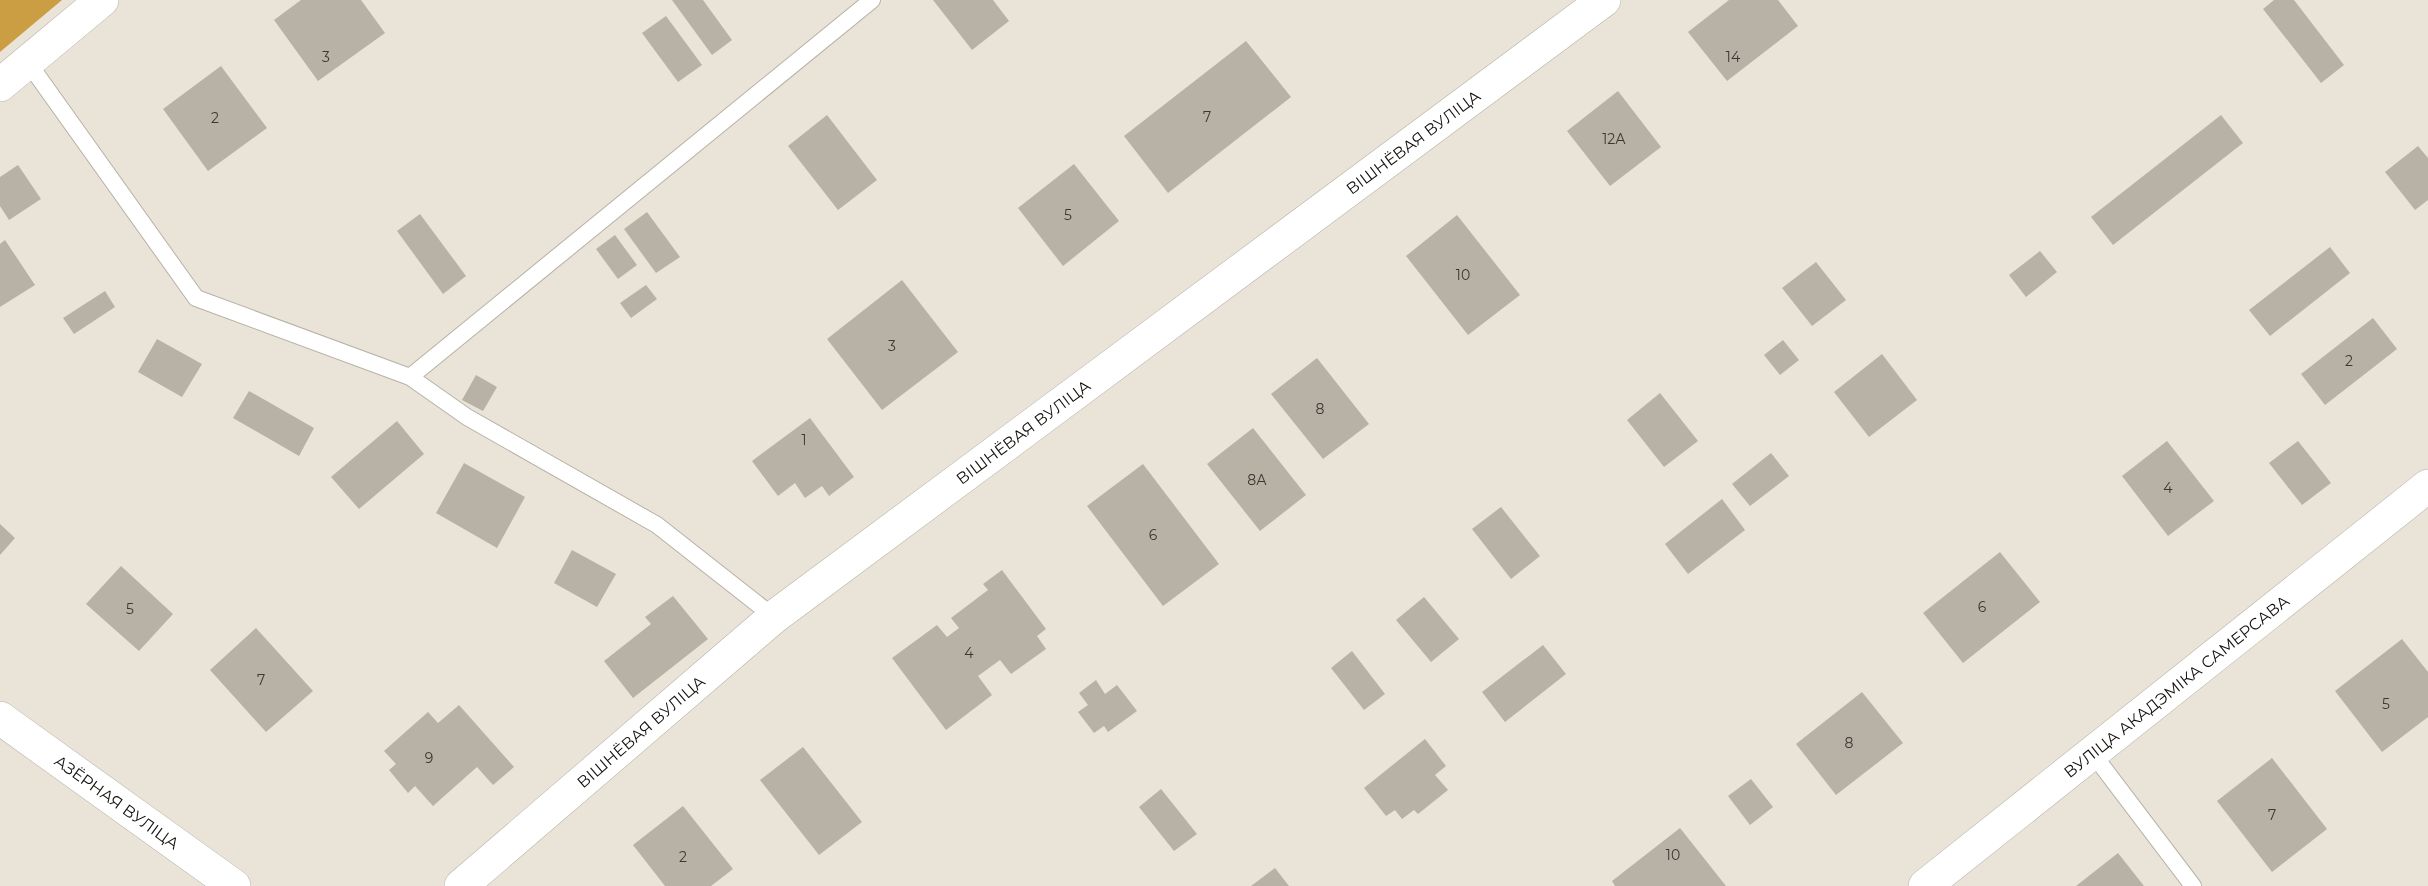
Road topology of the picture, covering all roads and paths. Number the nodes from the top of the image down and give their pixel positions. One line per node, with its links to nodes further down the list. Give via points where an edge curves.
1 (102, 0): 4 (street)
2 (872, 0): 6 (lane)
3 (1604, 0): 8 (street, ВІШНЁВАЯ ВУЛІЦА)
4 (27, 61): 5 (street); 6 (lane, via 196,298)
5 (0, 85)
6 (410, 377): 8 (lane, via 466,417 657,525)
7 (2428, 486): 10 (street, ВУЛІЦА АКАДЭМІКА САМЕРСАВА)
8 (774, 617): 12 (street, ВІШНЁВАЯ ВУЛІЦА)
9 (0, 718): 11 (street, АЗЁРНАЯ ВУЛІЦА)
10 (2093, 754): 13 (street, ВУЛІЦА АКАДЭМІКА САМЕРСАВА); 14 (lane)
11 (234, 886)
12 (461, 886)
13 (1925, 886)
14 (2193, 886)

